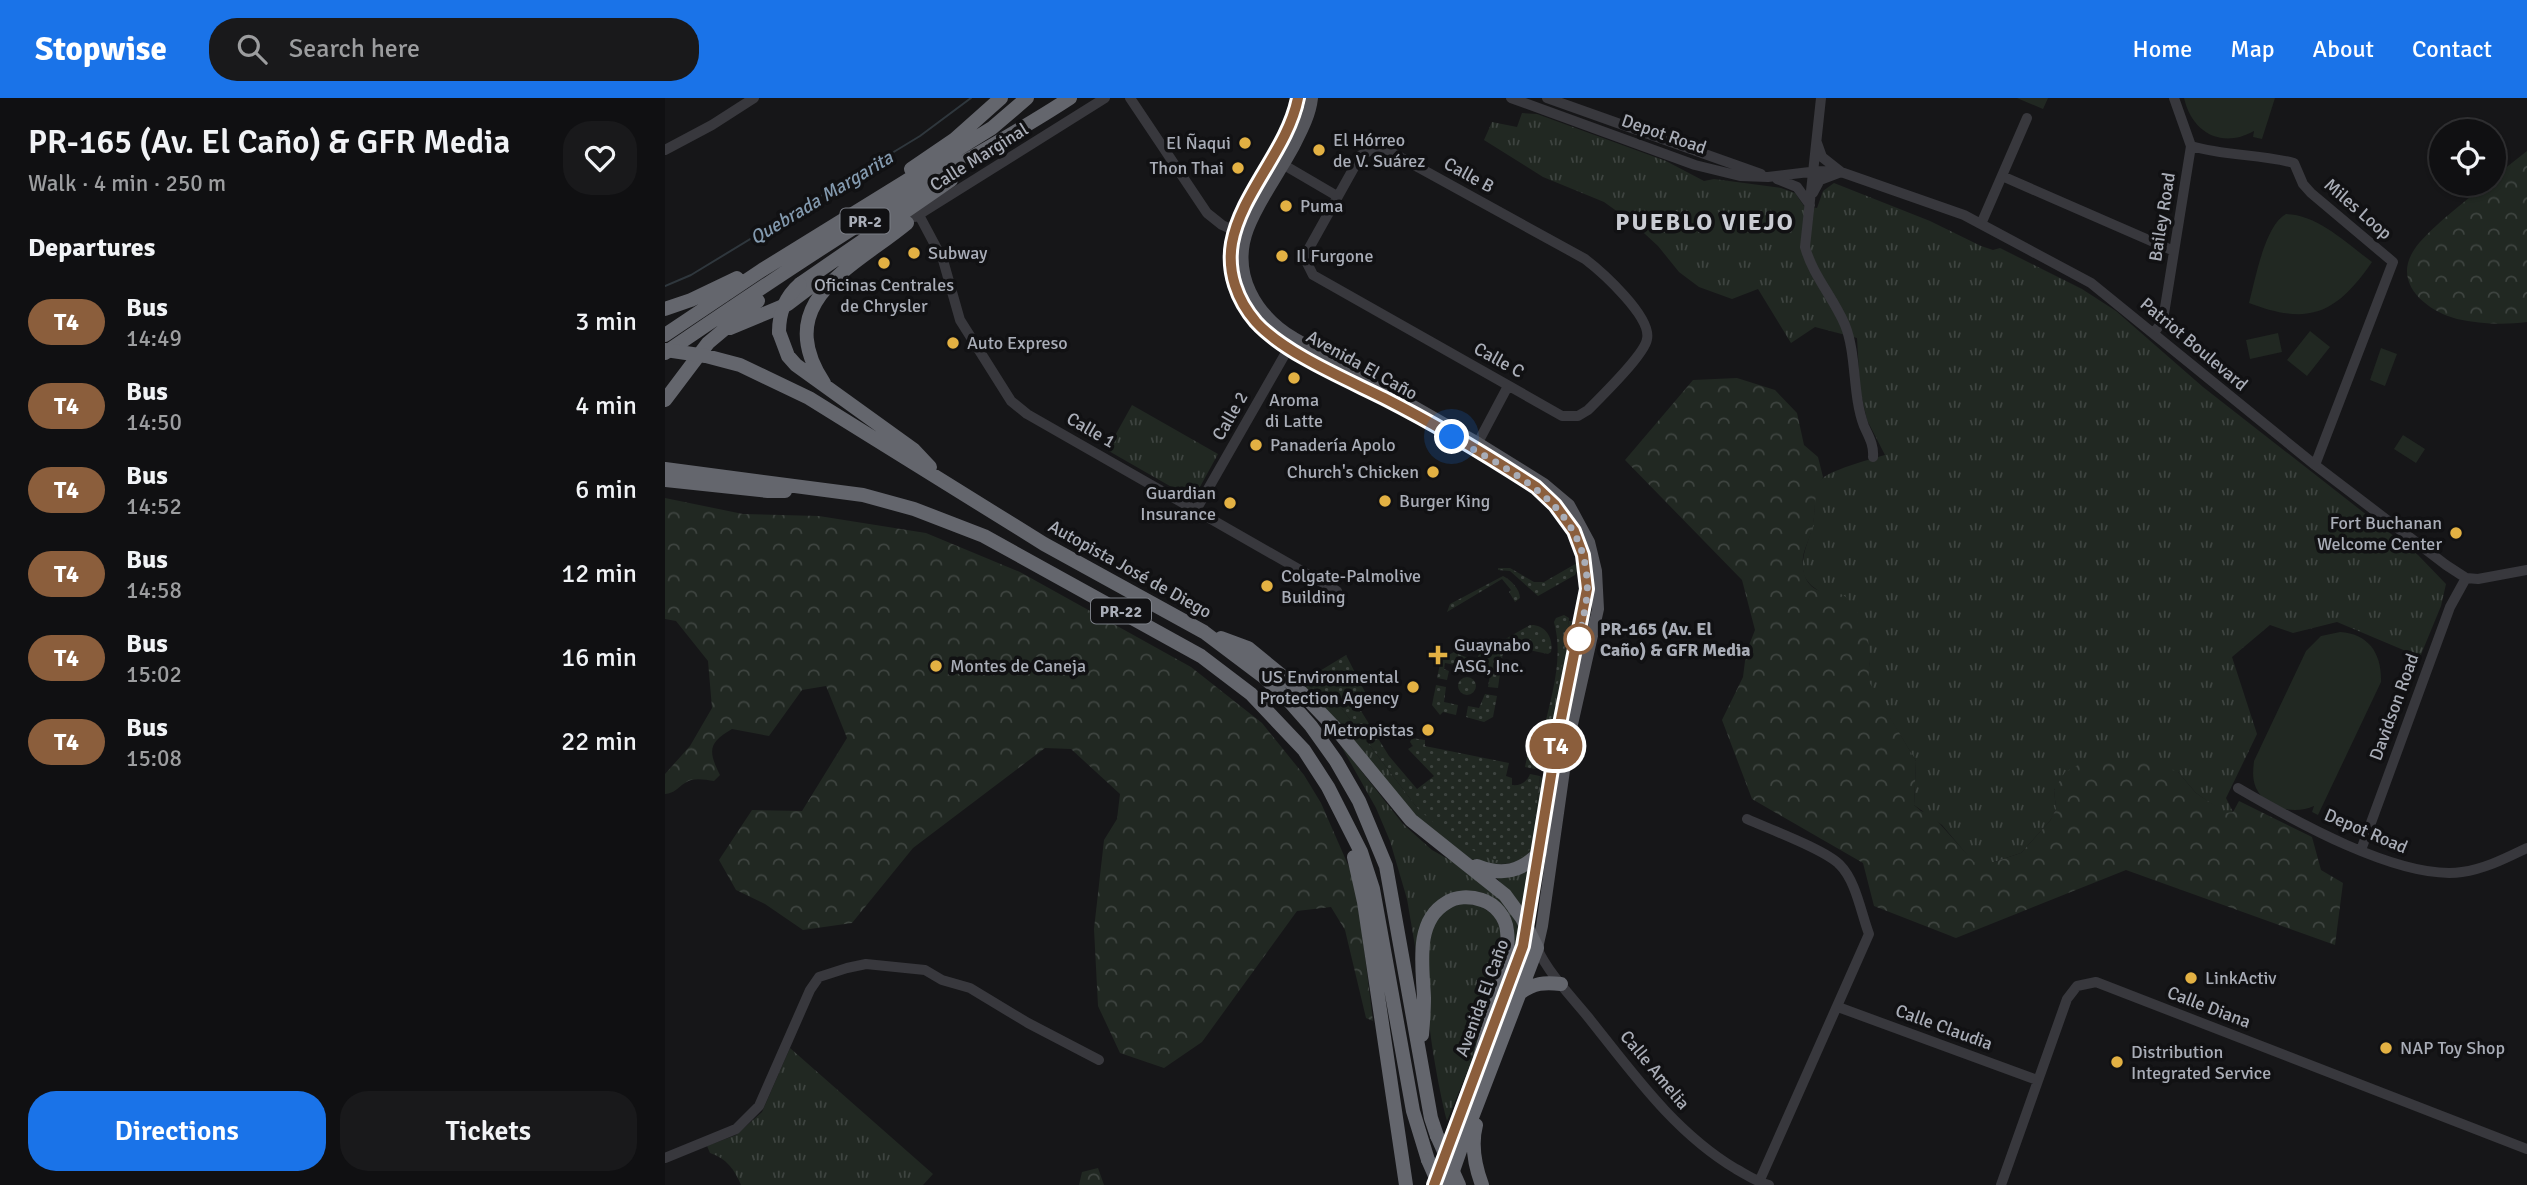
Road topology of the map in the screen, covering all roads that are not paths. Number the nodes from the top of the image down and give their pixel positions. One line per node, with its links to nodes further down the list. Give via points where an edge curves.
1 (754, 98): 16 (street)
2 (1000, 98): 23 (highway)
3 (1027, 98): 23 (highway, PR-2, via 992,128)
4 (1070, 98): 17 (highway, PR-2)
5 (1105, 98): 26 (street, Calle Marginal)
6 (1130, 98): 28 (street, via 1207,213)
7 (1297, 98): 28 (main road, Avenida El Caño)
8 (1312, 98): 18 (main road, Avenida El Caño)
9 (1511, 98): 22 (street, Depot Road, via 1695,165 1740,176)
10 (1546, 98): 22 (street, Depot Road)
11 (1821, 98): 14 (street)
12 (2174, 98): 15 (street)
13 (2027, 118): 21 (street)
14 (1816, 141): 19 (street); 20 (street, via 1822,157)
15 (2192, 146): 29 (street, Bailey Road); 44 (street, Miles Loop, via 2294,163 2311,193 2393,262)
16 (665, 150)
17 (981, 153): 33 (highway); 38 (highway, PR-2, via 875,214); 40 (highway, bridge, via 962,173 792,290 779,320 779,332 788,356)
18 (1284, 165): 24 (street); 28 (main road, Avenida El Caño)
19 (1813, 172): 20 (street, Patriot Boulevard); 22 (street, Depot Road); 25 (street)
20 (1841, 172): 25 (street, via 1821,180); 27 (street, Patriot Boulevard)
21 (2002, 176): 27 (street); 29 (street)
22 (1768, 177): 25 (street, via 1784,180)
23 (890, 190): 31 (highway, PR-2)
24 (1337, 195): 30 (street, Calle B, via 1308,250); 34 (street, Calle B, via 1361,155 1387,150 1585,259 1605,275 1647,324)
25 (1811, 200): 43 (street, via 1805,247 1845,326)
26 (913, 219): 33 (highway, via 787,304); 40 (highway, via 837,276 816,299 807,321 807,343 815,370); 49 (street, Calle 1, via 943,260 960,320 1011,401)
27 (1981, 224): 35 (street, Patriot Boulevard, via 2091,284)
28 (1241, 233): 37 (main road, Avenida El Caño, via 1244,276 1251,295)
29 (2174, 251): 35 (street, Bailey Road, via 2163,320)
30 (1309, 268): 39 (street, Calle C, via 1313,275)
31 (761, 270): 32 (highway); 36 (highway, PR-2)
32 (665, 309)
33 (719, 331): 41 (highway)
34 (1647, 331): 39 (street, Calle C, via 1647,340 1636,357 1578,416 1562,416)
35 (2154, 333): 44 (street, Patriot Boulevard)
36 (665, 335)
37 (1292, 343): 42 (main road, Avenida El Caño); 49 (street, Calle 2)
38 (665, 352): 47 (highway, Autopista José de Diego / PR-22, bridge, via 706,356 772,379)
39 (1508, 386): 42 (street)
40 (829, 390): 47 (highway, via 914,450)
41 (665, 400)
42 (1476, 447): 59 (main road, Avenida El Caño, via 1555,505 1574,531 1586,566 1582,624 1557,739); 62 (main road, Avenida El Caño, via 1561,498 1585,532 1596,571 1597,618 1568,743)
43 (1873, 457)
44 (2315, 465): 51 (street, Patriot Boulevard)
45 (665, 468): 48 (highway, PR-22)
46 (665, 480): 48 (highway, via 768,491)
47 (943, 481): 53 (highway, Autopista José de Diego / PR-22, via 1044,544)
48 (826, 489): 56 (highway, PR-22, via 915,509 985,536 1201,656 1251,694 1304,750)
49 (1196, 510): 52 (street, Calle 1)
50 (2527, 570): 51 (street)
51 (2466, 578): 58 (street, Davidson Road, via 2450,607)
52 (1337, 591)
53 (1203, 632): 60 (highway, via 1248,648 1280,673 1337,730 1411,821); 67 (highway, Autopista José de Diego / PR-22, via 1289,701 1336,761 1359,801 1386,866)
54 (2238, 788): 58 (street, Depot Road)
55 (1747, 819): 65 (street, via 1828,856 1850,881 1869,934)
56 (1348, 828): 74 (highway, via 1364,902); 75 (highway, PR-22, bridge, via 1373,889 1413,1111)
57 (2527, 848): 58 (street, Depot Road, via 2491,866 2460,873 2422,871)
58 (2361, 850)
59 (1540, 852): 60 (highway, via 1508,872 1487,870); 61 (main road, Avenida El Caño)
60 (1459, 858): 61 (highway, via 1505,895)
61 (1527, 927): 62 (highway); 69 (highway, Avenida El Caño, via 1520,958)
62 (1537, 948): 63 (street, Calle Amelia); 64 (highway, Avenida El Caño)
63 (1561, 984): 64 (highway, via 1544,982); 73 (street, Calle Amelia, via 1665,1113 1713,1155)
64 (1521, 993): 66 (highway, Avenida El Caño)
65 (1838, 1007): 70 (street, Calle Claudia); 73 (street)
66 (1503, 1038): 76 (highway, Avenida El Caño); 78 (highway, via 1473,1135)
67 (1420, 1054): 69 (highway, via 1426,932 1441,906 1471,897 1498,910 1508,940); 77 (highway, Autopista José de Diego / PR-22, bridge, via 1431,1118)
68 (1099, 1060): 72 (street, via 971,988 925,970 866,964 847,968 819,977 810,990 759,1106 736,1129)
69 (1479, 1062): 75 (highway, Avenida El Caño)
70 (2038, 1080): 71 (street, Calle Diana, via 2067,999 2077,986 2096,982); 79 (street, Calle Diana)
71 (2527, 1149)
72 (665, 1158)
73 (1764, 1184)
74 (1406, 1185)
75 (1437, 1185)
76 (1448, 1185)
77 (1459, 1185)
78 (1482, 1185)
79 (2001, 1185)

